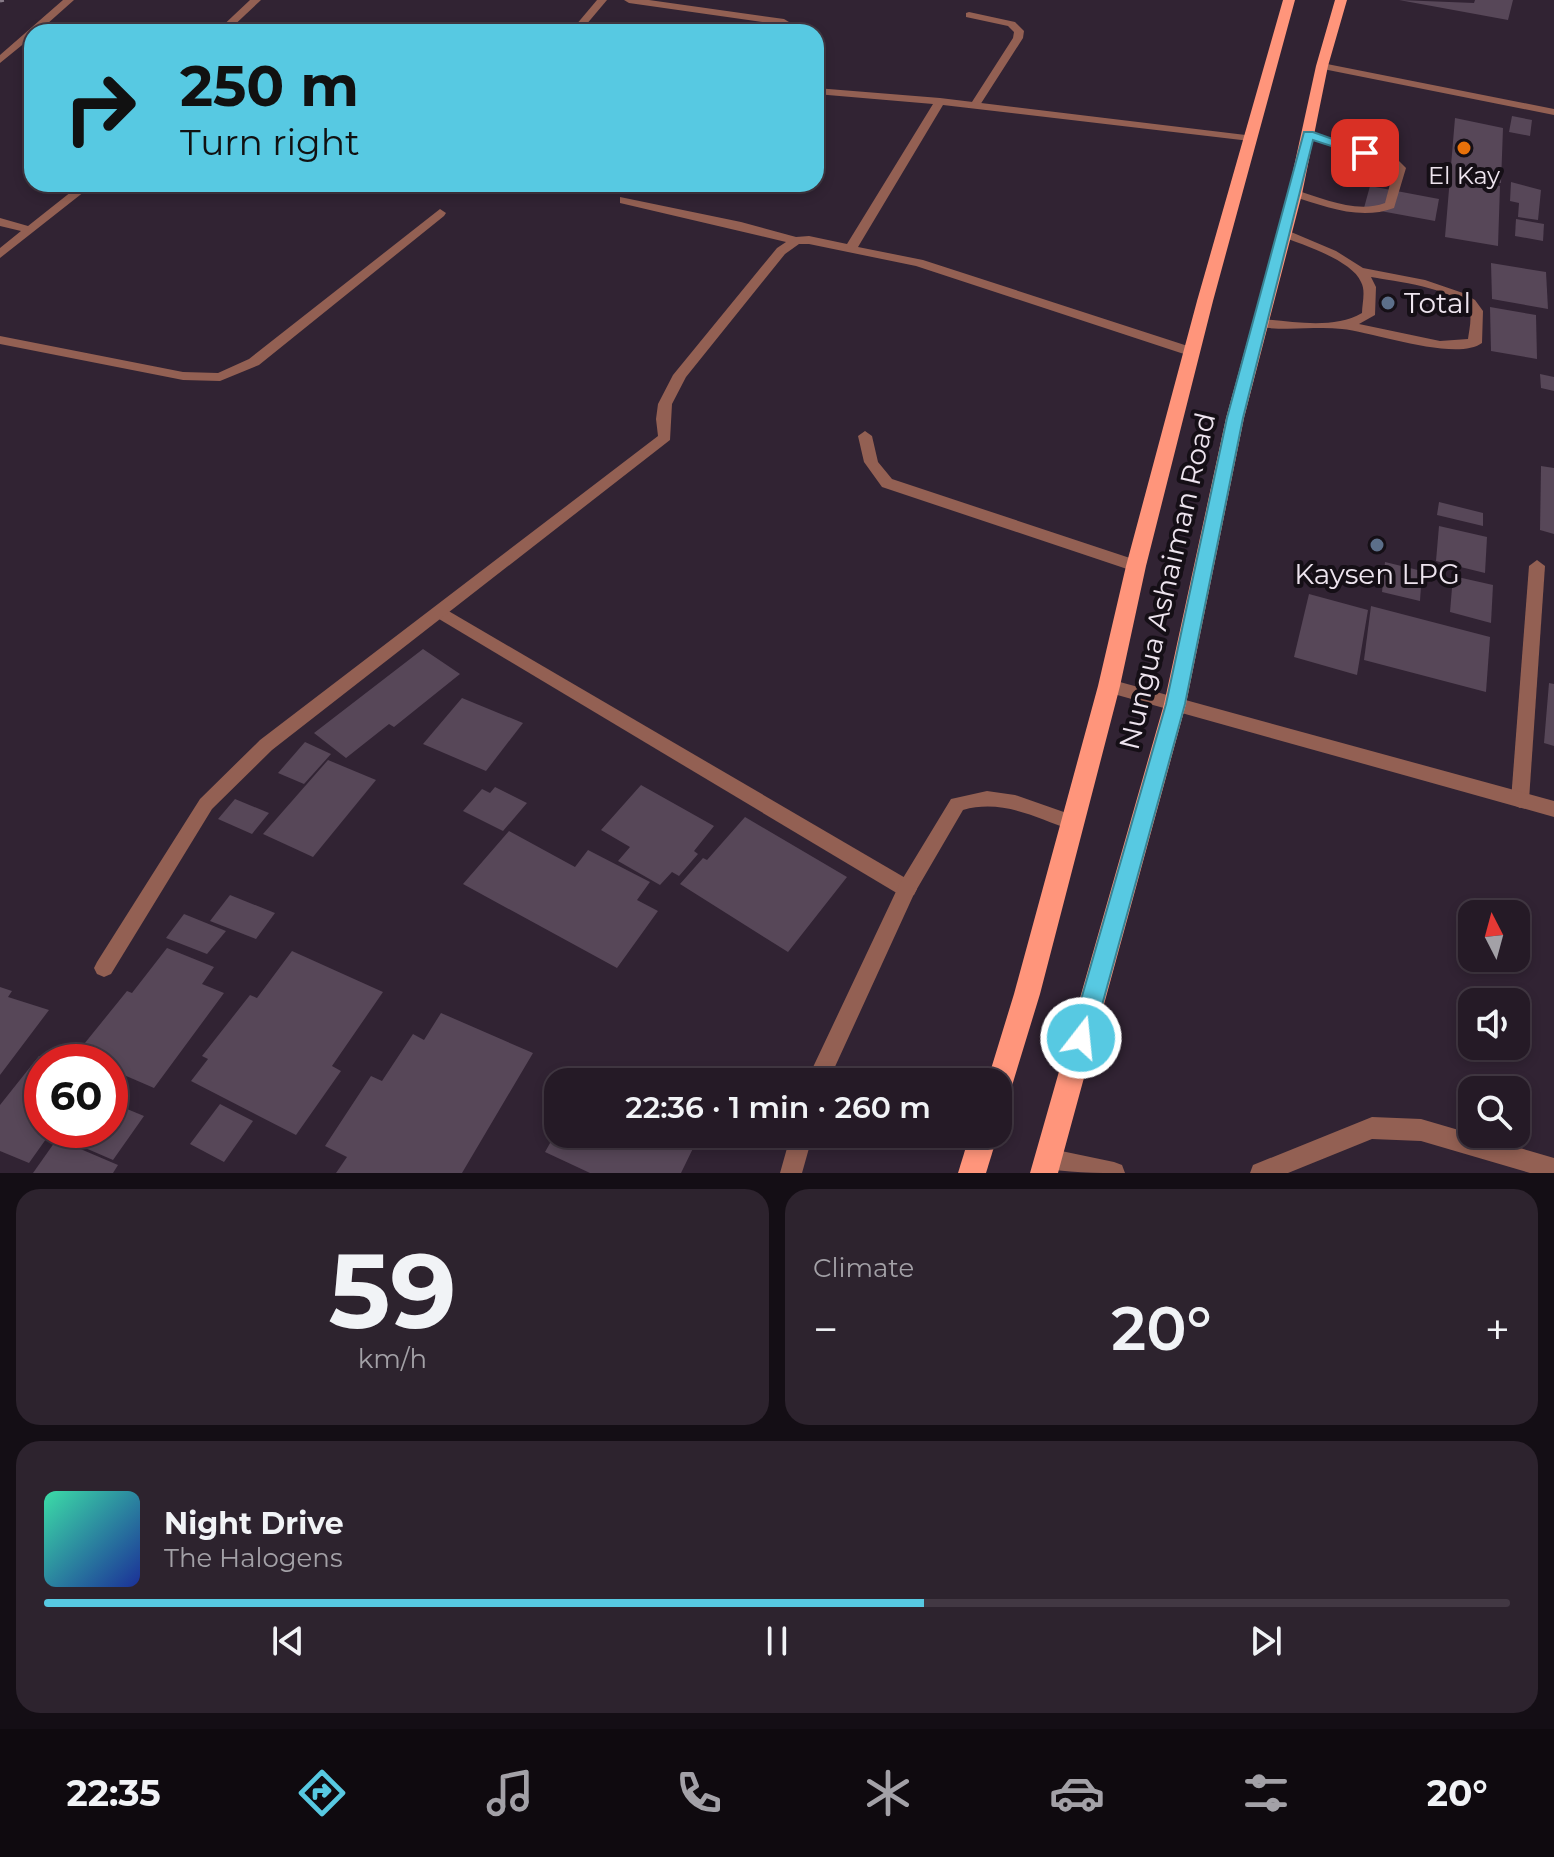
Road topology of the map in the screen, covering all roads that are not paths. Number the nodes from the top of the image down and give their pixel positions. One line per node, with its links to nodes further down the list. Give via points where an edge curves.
1 (69, 0): 9 (street)
2 (256, 0): 10 (street)
3 (602, 0): 11 (street)
4 (629, 0): 8 (street)
5 (1289, 0): 20 (main road, Nungua Ashaiman Road)
6 (1341, 0): 14 (main road, Nungua Ashaiman Road)
7 (969, 15): 17 (street, via 1011,24 1019,31)
8 (784, 22)
9 (41, 24)
10 (230, 24)
11 (582, 24)
12 (24, 39): 13 (street)
13 (0, 60)
14 (1322, 66): 18 (street); 19 (main road, Nungua Ashaiman Road)
15 (824, 92): 16 (street)
16 (940, 101): 17 (street); 29 (street)
17 (975, 105): 20 (street)
18 (1554, 112)
19 (1308, 135): 22 (main road, Nungua Ashaiman Road); 22 (street, via 1400,168 1390,205 1382,210)
20 (1250, 138): 35 (main road, Nungua Ashaiman Road)
21 (78, 192): 26 (street)
22 (1295, 194): 27 (main road, Nungua Ashaiman Road)
23 (624, 200): 28 (street)
24 (440, 213): 34 (street, via 254,362 220,377 183,376)
25 (0, 222): 26 (street)
26 (29, 230): 30 (street)
27 (1284, 233): 31 (street); 32 (main road, Nungua Ashaiman Road)
28 (796, 241): 29 (street); 39 (street, via 781,251 680,375 660,414 665,437 656,447)
29 (851, 248): 35 (street, via 932,267)
30 (0, 254)
31 (1360, 271): 33 (street, via 1369,284 1368,315 1360,323); 33 (street, via 1468,299 1476,311 1475,343 1440,345)
32 (1260, 323): 33 (street); 41 (main road, Nungua Ashaiman Road)
33 (1343, 325)
34 (0, 340)
35 (1192, 352): 37 (main road, Nungua Ashaiman Road)
36 (865, 436): 37 (street, via 871,463 887,483)
37 (1136, 566): 40 (main road, Nungua Ashaiman Road)
38 (1537, 566): 42 (street)
39 (440, 612): 45 (street); 46 (street, via 266,745 206,804)
40 (1109, 686): 41 (street); 44 (main road, Nungua Ashaiman Road)
41 (1175, 704): 42 (street); 51 (main road, Nungua Ashaiman Road)
42 (1520, 800): 43 (street)
43 (1554, 809)
44 (1071, 822): 45 (street, via 1001,797 957,804); 48 (main road, Nungua Ashaiman Road)
45 (907, 889): 47 (street)
46 (104, 968)
47 (824, 1068)
48 (1004, 1068)
49 (798, 1148): 53 (street)
50 (980, 1148): 54 (main road)
51 (1046, 1166): 55 (street)
52 (1554, 1169): 56 (street, via 1421,1130 1372,1128)
53 (791, 1173)
54 (972, 1173)
55 (1114, 1173)
56 (1261, 1173)

